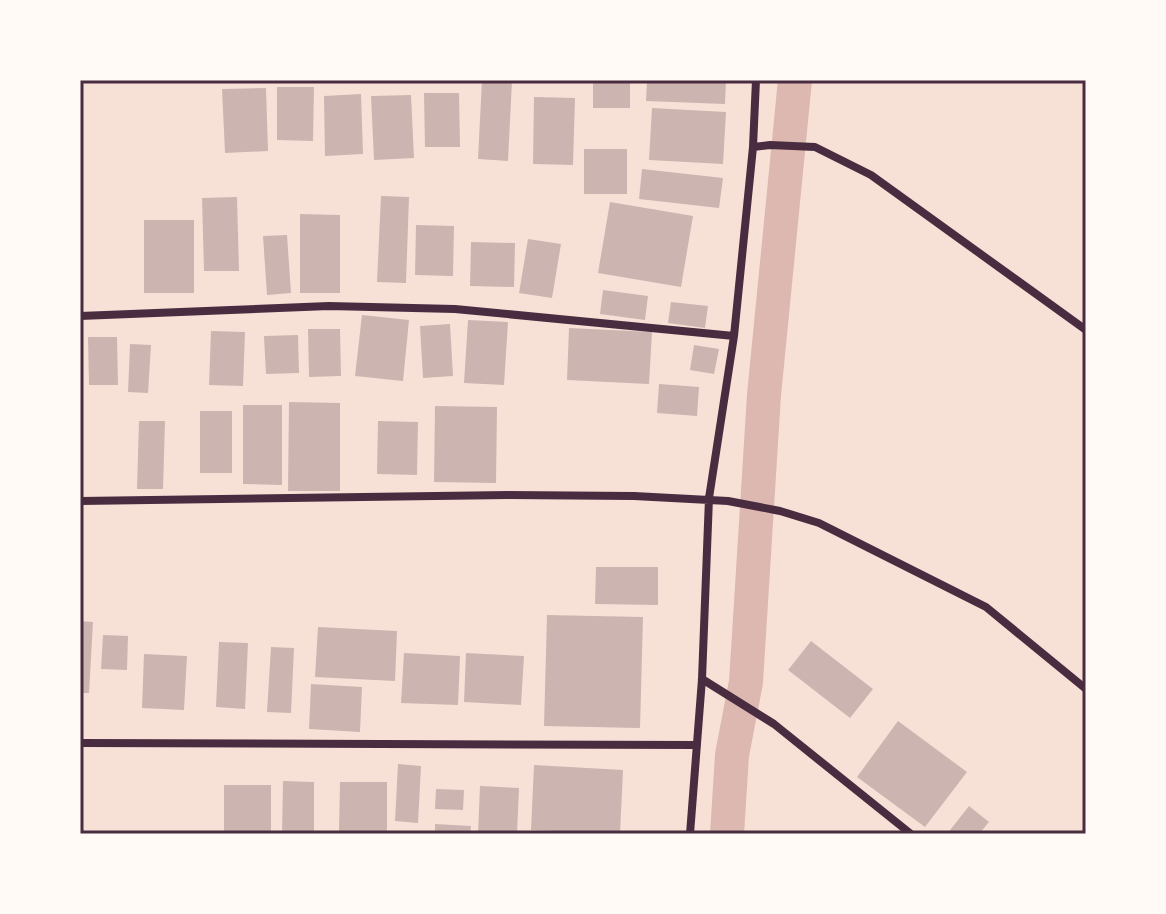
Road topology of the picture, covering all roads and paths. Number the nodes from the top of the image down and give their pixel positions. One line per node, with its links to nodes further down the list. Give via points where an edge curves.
1 (756, 80): 2 (street)
2 (753, 147): 4 (street, via 815,147 871,175); 5 (street)
3 (80, 316): 5 (street, via 329,306 455,309)
4 (1086, 330)
5 (734, 336): 6 (street)
6 (709, 498): 7 (street); 8 (street); 9 (street, via 819,523 986,607)
7 (80, 501)
8 (702, 679): 11 (street); 13 (street, via 774,724)
9 (1086, 689)
10 (80, 743): 11 (street)
11 (697, 745): 12 (street)
12 (690, 834)
13 (911, 834)

